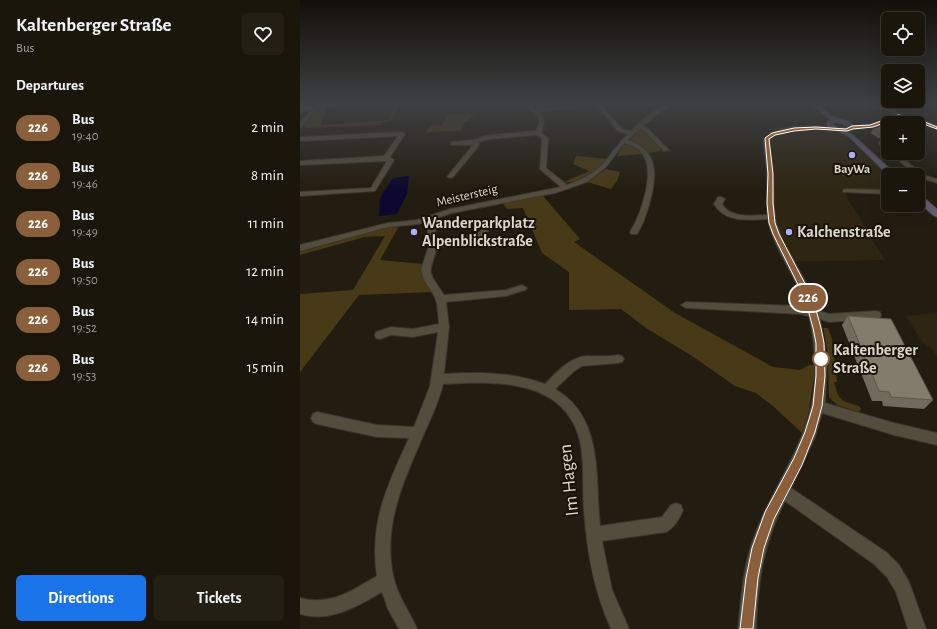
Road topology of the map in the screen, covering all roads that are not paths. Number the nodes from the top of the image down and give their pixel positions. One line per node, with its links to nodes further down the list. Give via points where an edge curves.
1 (648, 132): 10 (street)
2 (779, 132): 24 (street, via 767,138)
3 (846, 132): 14 (main road)
4 (538, 133): 8 (street, via 489,136); 17 (street, via 545,138 543,169)
5 (632, 133): 7 (street, Meistersteig)
6 (300, 139): 11 (street, via 402,134)
7 (623, 141): 17 (street, Meistersteig, via 596,174); 27 (street, via 633,144 647,154 652,167 648,197)
8 (473, 142): 9 (street); 15 (street, via 476,144 475,147)
9 (453, 143)
10 (666, 150)
11 (386, 158): 13 (street); 20 (street, via 391,160 372,190)
12 (902, 160): 16 (street, via 921,176)
13 (300, 163)
14 (885, 168)
15 (450, 177)
16 (937, 181)
17 (566, 187): 25 (street, Meistersteig, via 450,211)
18 (845, 191): 19 (street)
19 (881, 192)
20 (300, 194)
21 (721, 199): 24 (street, via 719,207 726,214)
22 (925, 203): 23 (main road)
23 (936, 212)
24 (771, 217): 33 (street, via 776,234 804,288)
25 (430, 218): 28 (street); 29 (street, Meistersteig, via 388,225)
26 (484, 231): 28 (street, via 477,237)
27 (634, 232)
28 (433, 246): 31 (street, via 427,260 426,274)
29 (300, 248)
30 (522, 288): 31 (street, via 506,293)
31 (441, 299): 35 (street)
32 (686, 305): 33 (street, via 800,310)
33 (813, 314): 34 (street, via 829,318); 40 (street, via 821,359)
34 (876, 315)
35 (444, 327): 36 (street, via 413,333 391,331); 38 (street)
36 (380, 334)
37 (618, 359): 39 (street, via 575,364)
38 (438, 379): 39 (street, Im Hagen, via 491,377 530,383); 42 (street, via 432,402)
39 (548, 390): 46 (street, Im Hagen, via 572,409 584,433 590,460 591,509)
40 (818, 406): 43 (street); 44 (street, via 810,432)
41 (317, 418): 42 (street, via 377,431)
42 (418, 433): 47 (street, via 385,513 381,552)
43 (937, 439)
44 (783, 491): 51 (street, via 765,526 758,548); 52 (street, via 880,558 893,571 903,588)
45 (676, 510): 46 (street, Im Hagen, via 666,524)
46 (595, 534): 50 (street, Im Hagen, via 604,591)
47 (385, 581): 48 (street, via 334,608 308,610); 49 (street)
48 (300, 606)
49 (408, 629)
50 (620, 629)
51 (746, 629)
52 (917, 629)

